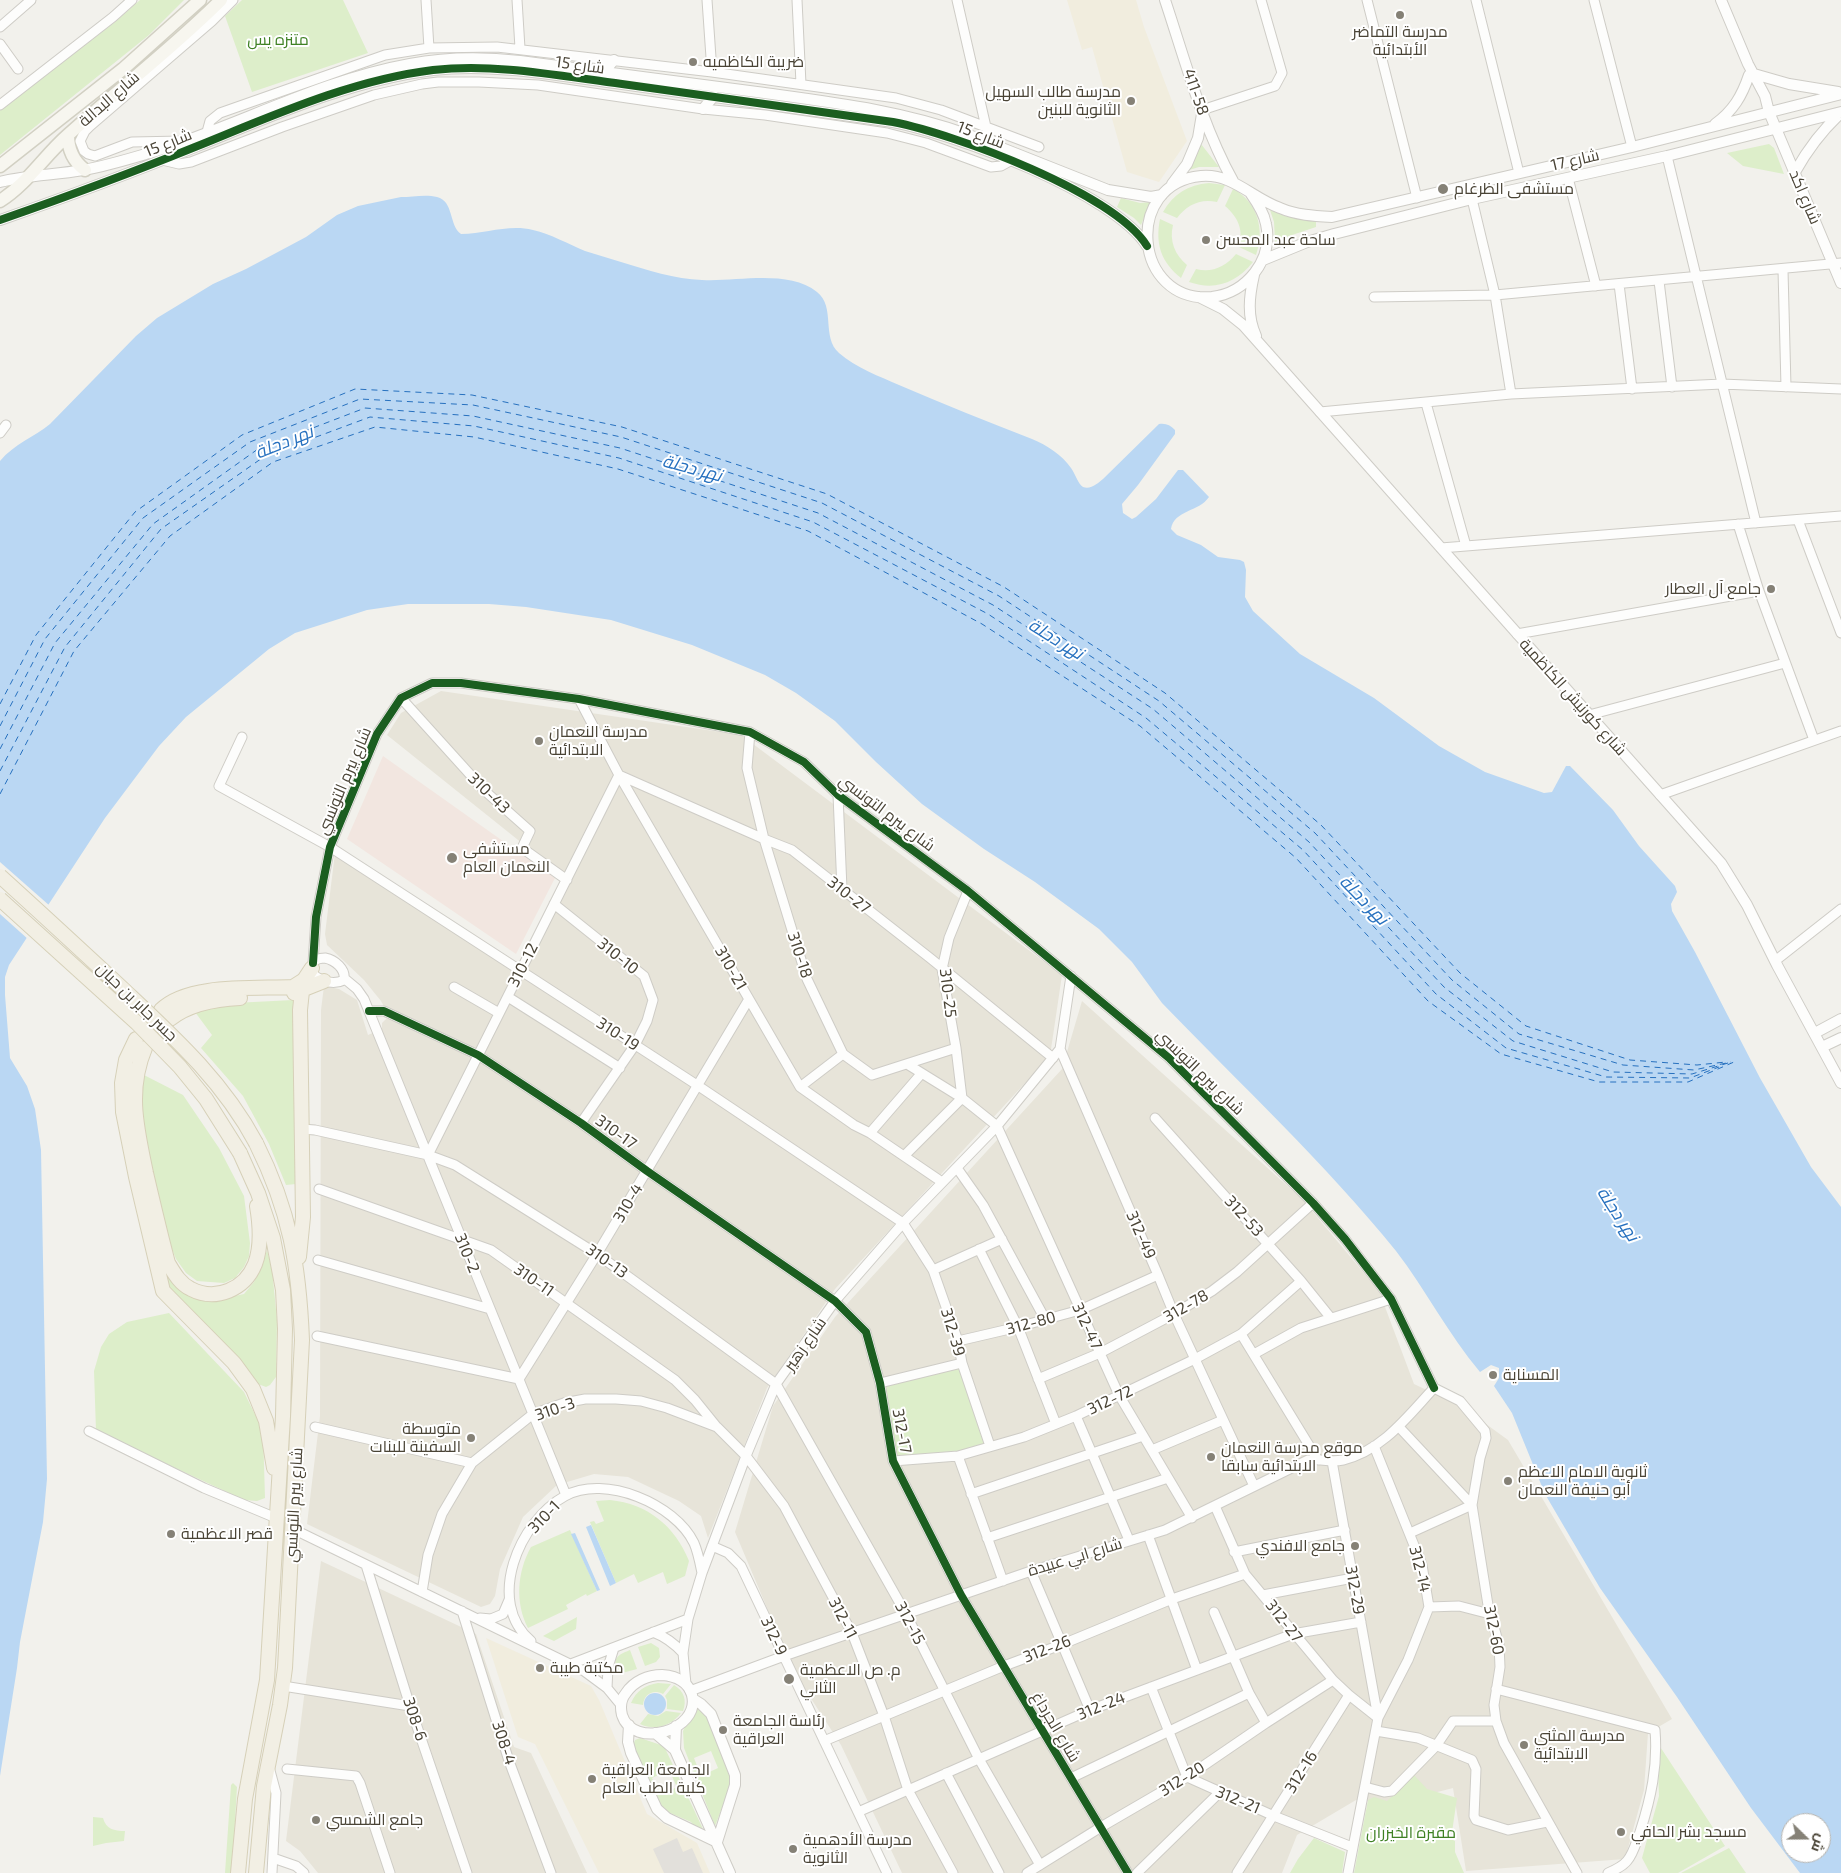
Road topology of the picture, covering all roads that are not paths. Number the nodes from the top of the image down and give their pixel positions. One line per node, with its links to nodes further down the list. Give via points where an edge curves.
1 (31, 0): 17 (street)
2 (132, 0): 29 (street)
3 (200, 0): 49 (main road, شارع البدالة, via 110,80)
4 (221, 0): 38 (main road, شارع البدالة)
5 (233, 0): 40 (street, via 90,126 80,141 84,151 95,156 132,142)
6 (426, 0): 19 (street)
7 (517, 0): 20 (street)
8 (707, 0): 25 (street)
9 (797, 0): 26 (street)
10 (958, 0): 35 (street)
11 (1165, 0): 31 (street, 411-58)
12 (1261, 0): 31 (street, via 1282,73 1275,86)
13 (1367, 0): 60 (street)
14 (1476, 0): 52 (street)
15 (1594, 0): 43 (street)
16 (1721, 0): 23 (street, شارع اكد)
17 (0, 27)
18 (0, 44): 22 (street)
19 (429, 48): 20 (street); 39 (street, via 371,58 216,115 209,124)
20 (520, 48): 21 (street)
21 (614, 60): 24 (street); 25 (street)
22 (18, 68)
23 (1751, 71): 27 (street, via 1798,86); 32 (street, شارع اكد, via 1765,96); 36 (street, via 1736,105)
24 (604, 72): 34 (street, شارع 15, via 497,59 430,61 353,78); 41 (street, شارع 15, via 894,112 946,126)
25 (712, 72): 26 (street)
26 (801, 84): 35 (street, via 911,101)
27 (1841, 93): 32 (street, شارع 17)
28 (714, 96): 30 (street); 34 (street, شارع 15, via 519,70 450,69 359,86); 48 (street, شارع 15, via 908,125)
29 (0, 105)
30 (703, 109): 45 (street, via 519,84 438,82 374,95); 48 (street, via 898,135 991,167)
31 (1202, 110): 55 (street, 411-58, via 1220,158); 57 (street, via 1198,138 1187,164)
32 (1769, 112): 36 (street, شارع 17); 37 (street, شارع اكد)
33 (1841, 112): 37 (street, شارع 17); 51 (street, via 1813,142)
34 (248, 121): 39 (street, شارع 15)
35 (986, 126): 41 (street); 42 (street)
36 (1711, 127): 43 (street, شارع 17)
37 (1776, 129): 46 (street, شارع 17); 51 (street, شارع اكد)
38 (68, 134): 50 (main road, via 72,155); 53 (main road, شارع البدالة)
39 (211, 136): 40 (street, شارع 15); 45 (street); 47 (street, شارع 15)
40 (192, 139): 44 (street, شارع 15)
41 (992, 144): 59 (street, شارع 15, via 1108,190 1151,197)
42 (1039, 147)
43 (1632, 147): 52 (street, شارع 17)
44 (158, 150): 47 (street); 50 (street, شارع 15)
45 (220, 151): 47 (street, via 185,163)
46 (1667, 156): 54 (street, شارع 17); 69 (street)
47 (162, 160): 63 (street, شارع 15)
48 (1010, 161): 64 (street, شارع 15, via 1100,204 1133,229)
49 (0, 166)
50 (86, 170): 53 (street, شارع 15)
51 (1795, 172): 66 (street, شارع اكد)
52 (1519, 173): 60 (street, شارع 17)
53 (28, 176): 56 (street, شارع 15); 62 (main road, شارع البدالة)
54 (1568, 178): 61 (street, شارع 17); 73 (street)
55 (1233, 181): 57 (street, via 1217,176 1200,176); 58 (street)
56 (0, 182)
57 (1170, 188): 59 (street)
58 (1251, 194): 60 (street, شارع 17, via 1280,208 1332,217); 65 (street, via 1267,225)
59 (1162, 195): 64 (street, via 1152,210)
60 (1417, 198)
61 (1472, 199): 65 (street, شارع 17, via 1307,242); 74 (street)
62 (0, 202)
63 (0, 220)
64 (1147, 246): 75 (street, via 1152,263 1163,278 1177,289)
65 (1263, 260): 68 (street)
66 (1837, 264): 67 (street); 71 (street, شارع اكد)
67 (1783, 270): 69 (street); 80 (street)
68 (1254, 275): 75 (street, via 1230,293); 77 (street, شارع كورنيش الكاظمية, via 1249,313)
69 (1697, 277): 70 (street); 78 (street)
70 (1659, 280): 72 (street); 79 (street)
71 (1841, 283)
72 (1618, 284): 73 (street); 81 (street)
73 (1596, 286): 74 (street)
74 (1495, 295): 76 (street); 83 (street)
75 (1199, 297): 77 (street, شارع كورنيش الكاظمية, via 1224,309)
76 (1374, 297)
77 (1259, 344): 85 (street, شارع كورنيش الكاظمية)
78 (1722, 384): 79 (street); 80 (street); 88 (street)
79 (1672, 387): 81 (street)
80 (1786, 387): 82 (street)
81 (1632, 389): 83 (street)
82 (1841, 389)
83 (1511, 394): 84 (street)
84 (1426, 403): 85 (street); 90 (street)
85 (1320, 412): 91 (street, شارع كورنيش الكاظمية)
86 (1841, 516): 87 (street)
87 (1798, 520): 88 (street); 93 (street)
88 (1756, 522): 89 (street)
89 (1738, 524): 90 (street); 92 (street)
90 (1466, 546): 91 (street)
91 (1440, 548): 94 (street, شارع كورنيش الكاظمية)
92 (1759, 592): 94 (street); 95 (street)
93 (1841, 633)
94 (1517, 634): 98 (street, شارع كورنيش الكاظمية)
95 (1785, 664): 98 (street); 102 (street)
96 (401, 698): 97 (street, شارع بيرم التونسي, via 432,683 461,683); 107 (street, شارع بيرم التونسي, via 377,734); 109 (street, 310-43, via 485,792 530,832 522,848)
97 (579, 700): 100 (street, شارع بيرم التونسي); 103 (street, 310-21)
98 (1589, 715): 105 (street, شارع كورنيش الكاظمية)
99 (1841, 731): 102 (street)
100 (750, 732): 104 (street, شارع بيرم التونسي, via 804,762); 106 (street, 310-18, via 746,768)
101 (242, 737): 107 (street, 310-19, via 219,786)
102 (1814, 740): 105 (street)
103 (619, 775): 106 (street, 310-27); 109 (street, 310-12); 127 (street, 310-21)
104 (838, 795): 110 (street); 111 (street, شارع بيرم التونسي)
105 (1660, 795): 117 (street, شارع كورنيش الكاظمية, via 1721,863 1747,905)
106 (764, 839): 110 (street, 310-27, via 792,850); 137 (street, 310-18, via 807,979)
107 (330, 847): 115 (street, شارع بيرم التونسي); 120 (street, 310-19)
108 (0, 876): 152 (main road, جسر جابر بن حيان, bridge, via 191,1053 239,1113)
109 (567, 880): 113 (street, 310-12)
110 (842, 889): 119 (street, 310-27)
111 (968, 891): 119 (street, 310-25, via 948,938); 121 (street, شارع بيرم التونسي)
112 (0, 899): 153 (main road, جسر جابر بن حيان, bridge, via 137,1023 180,1067 206,1099)
113 (554, 904): 120 (street, 310-12); 133 (street, 310-10, via 644,976 653,1000 647,1021)
114 (1841, 909): 117 (street)
115 (314, 941): 116 (street); 118 (street, شارع بيرم التونسي)
116 (325, 958): 118 (street); 122 (street, via 340,966)
117 (1775, 961): 131 (street, شارع كورنيش الكاظمية)
118 (312, 965): 123 (street, via 315,976); 125 (main road, via 304,980 293,987 210,990 175,999 165,1014 216,1000)
119 (942, 969): 135 (street, 310-25); 139 (street, 310-27)
120 (521, 970): 126 (street, 310-12); 133 (street, 310-19)
121 (1071, 976): 136 (street); 161 (street, شارع بيرم التونسي, via 1169,1058)
122 (345, 979): 123 (street, via 335,983); 128 (street, 310-2, via 357,989)
123 (324, 981): 125 (main road)
124 (454, 987): 129 (street)
125 (302, 991): 150 (main road)
126 (508, 997): 129 (street, 310-12); 141 (street)
127 (749, 999): 144 (street, 310-4); 145 (street, 310-21)
128 (369, 1010): 138 (street, 310-17, via 384,1012); 154 (street, 310-2)
129 (499, 1013): 138 (street, 310-12)
130 (1841, 1018): 131 (street)
131 (1815, 1033): 134 (street, شارع كورنيش الكاظمية)
132 (1841, 1038): 134 (street)
133 (634, 1045): 141 (street, 310-10); 144 (street, 310-19)
134 (1822, 1047): 143 (street, شارع كورنيش الكاظمية)
135 (956, 1048): 140 (street, 310-18); 146 (street, 310-25)
136 (1060, 1049): 139 (street, شارع زهير); 171 (street, 312-49)
137 (843, 1054): 140 (street, 310-18, via 872,1074); 145 (street)
138 (478, 1055): 148 (street, 310-17); 154 (street, 310-12)
139 (1052, 1058): 149 (street, شارع زهير)
140 (907, 1064): 142 (street)
141 (620, 1068): 148 (street, 310-10)
142 (921, 1074): 146 (street); 151 (street)
143 (1841, 1083)
144 (698, 1085): 157 (street, 310-4); 162 (street, 310-19)
145 (800, 1087): 151 (street, 310-21)
146 (962, 1098): 149 (street); 155 (street)
147 (1155, 1118): 165 (street, 312-53)
148 (581, 1123): 157 (street, 310-17)
149 (997, 1126): 156 (street, شارع زهير); 177 (street, 312-47)
150 (302, 1129): 154 (street, 310-13); 169 (main road, via 303,1217)
151 (870, 1133): 155 (street, 310-21)
152 (256, 1143): 169 (main road, شارع بيرم التونسي, via 282,1206)
153 (240, 1153): 158 (main road, شارع بيرم التونسي)
154 (428, 1156): 163 (street, 310-2); 167 (street, 310-13, via 456,1165)
155 (904, 1156): 159 (street, 310-21)
156 (957, 1168): 159 (street, شارع زهير); 164 (street, via 984,1205)
157 (647, 1171): 167 (street, 310-4); 174 (street, 310-17)
158 (252, 1178): 221 (main road, شارع بيرم التونسي, via 273,1238 284,1309 283,1416); 221 (main road, via 259,1217 259,1251 255,1265 246,1279 232,1290 205,1293 190,1289 177,1278 168,1263 135,1120 134,1090 141,1043 126,1060 122,1082 123,1112 163,1291 234,1362 253,1389 266,1421 272,1454)
159 (942, 1182): 162 (street, شارع زهير)
160 (319, 1189): 163 (street, 310-11)
161 (1313, 1203): 165 (street, 312-78); 173 (street, شارع بيرم التونسي)
162 (903, 1223): 170 (street, 312-39); 174 (street, شارع زهير)
163 (462, 1239): 175 (street, 310-11, via 492,1250); 176 (street, 310-2)
164 (1002, 1239): 166 (street); 180 (street)
165 (1268, 1243): 172 (street, 312-53); 178 (street, 312-78, via 1212,1292)
166 (979, 1250): 170 (street); 181 (street)
167 (597, 1254): 175 (street, 310-4); 192 (street, 310-13)
168 (318, 1260): 176 (street)
169 (297, 1270): 223 (main road, شارع بيرم التونسي, via 302,1340)
170 (933, 1270): 184 (street, 312-39)
171 (1158, 1275): 177 (street, 312-80); 178 (street, 312-49)
172 (1301, 1280): 179 (street, 312-53); 182 (street, 312-72)
173 (1391, 1299): 179 (street); 193 (street, شارع بيرم التونسي)
174 (836, 1300): 191 (street, 312-17, via 866,1332); 192 (street, شارع زهير)
175 (567, 1303): 189 (street, 310-4); 200 (street, 310-11, via 675,1380)
176 (490, 1309): 189 (street, 310-2)
177 (1080, 1310): 180 (street, 312-80); 185 (street, 312-47)
178 (1174, 1314): 185 (street, 312-78); 187 (street, 312-49)
179 (1330, 1318): 186 (street, via 1301,1328)
180 (1045, 1319): 181 (street, 312-80)
181 (1018, 1327): 184 (street, 312-80); 190 (street)
182 (1241, 1334): 186 (street); 187 (street, 312-72)
183 (317, 1336): 189 (street)
184 (958, 1341): 188 (street, 312-39)
185 (1100, 1352): 190 (street, 312-78); 194 (street, 312-47)
186 (1254, 1354): 210 (street)
187 (1195, 1360): 194 (street, 312-72); 197 (street, 312-49)
188 (962, 1363): 191 (street); 204 (street, 312-39)
189 (519, 1379): 195 (street, 310-2)
190 (1038, 1379): 198 (street)
191 (880, 1383): 211 (street, 312-17)
192 (776, 1384): 208 (street, شارع زهير); 245 (street, 312-15)
193 (1434, 1388): 201 (street, شارع ابي عبيدة); 219 (street, via 1460,1401 1485,1431)
194 (1120, 1396): 196 (street, 312-72); 203 (street, 312-47)
195 (533, 1414): 200 (street, 310-3, via 586,1399 616,1399 667,1408); 213 (street, 310-3); 217 (street, 310-2)
196 (1076, 1416): 198 (street, 312-72); 207 (street)
197 (1223, 1420): 206 (street); 215 (street, 312-49)
198 (1056, 1424): 204 (street, 312-72)
199 (315, 1427): 213 (street)
200 (716, 1427): 208 (street, 310-3)
201 (1399, 1427): 205 (street, شارع ابي عبيدة); 219 (street)
202 (89, 1431): 221 (street, via 204,1488)
203 (1143, 1436): 206 (street, 312-47); 207 (street)
204 (990, 1446): 209 (street, 312-72)
205 (1374, 1446): 212 (street, شارع ابي عبيدة, via 1358,1455); 225 (street, 312-14)
206 (1152, 1450): 214 (street, 312-47)
207 (1092, 1453): 216 (street); 218 (street)
208 (746, 1456): 229 (street, شارع زهير); 251 (street, 312-11, via 784,1506)
209 (958, 1456): 211 (street, 312-72); 216 (street)
210 (1318, 1460): 212 (street, شارع ابي عبيدة); 215 (street, شارع ابي عبيدة, via 1303,1462)
211 (893, 1461): 238 (street, 312-17)
212 (1332, 1461): 224 (street, 312-29)
213 (472, 1463): 237 (street, 310-3, via 442,1514 428,1555)
214 (1168, 1478): 218 (street); 222 (street, 312-47)
215 (1254, 1486): 220 (street, شارع ابي عبيدة)
216 (971, 1494): 227 (street)
217 (566, 1495): 233 (street, 310-1, via 588,1490 611,1490 633,1494 654,1504 673,1517 688,1534); 240 (street, 310-1, via 546,1510 518,1549 511,1573)
218 (1110, 1496): 227 (street); 228 (street)
219 (1472, 1505): 225 (street); 246 (street, 312-60)
220 (1215, 1506): 222 (street, شارع ابي عبيدة); 230 (street, 312-27)
221 (276, 1518): 304 (main road, شارع بيرم التونسي, via 267,1680 245,1799)
222 (1192, 1518): 226 (street, شارع ابي عبيدة)
223 (293, 1529): 231 (street); 263 (main road, شارع بيرم التونسي)
224 (1344, 1530): 230 (street); 235 (street, 312-29)
225 (1410, 1533): 242 (street, 312-14, via 1422,1565)
226 (1148, 1535): 228 (street, شارع ابي عبيدة); 241 (street)
227 (987, 1538): 236 (street)
228 (1129, 1540): 232 (street, شارع ابي عبيدة)
229 (712, 1546): 233 (street, شارع زهير); 257 (street, 312-9, via 728,1553 741,1566)
230 (1234, 1552): 234 (street, 312-27)
231 (366, 1564): 237 (street); 272 (street, 308-6)
232 (1031, 1571): 236 (street, شارع ابي عبيدة); 253 (street)
233 (702, 1573): 248 (street, شارع زهير)
234 (1245, 1574): 239 (street, 312-27); 241 (street, 312-26)
235 (1353, 1578): 239 (street); 249 (street, 312-29)
236 (1002, 1581): 238 (street, شارع ابي عبيدة)
237 (422, 1592): 243 (street)
238 (961, 1595): 245 (street, شارع ابي عبيدة); 260 (street, شارع الجرداغ)
239 (1263, 1595): 252 (street, 312-27)
240 (510, 1597): 247 (street, via 503,1614 491,1619); 254 (street, 310-1, via 517,1625)
241 (1172, 1599): 253 (street, 312-26); 261 (street)
242 (1429, 1607): 246 (street, via 1459,1606); 275 (street, 312-14, via 1408,1660)
243 (462, 1611): 247 (street); 310 (street, 308-4, via 509,1761)
244 (1214, 1612): 258 (street)
245 (906, 1614): 251 (street, شارع ابي عبيدة); 268 (street, 312-15)
246 (1490, 1614): 266 (street, 312-60, via 1500,1656)
247 (474, 1617): 254 (street)
248 (688, 1619): 250 (street); 256 (street, شارع زهير)
249 (1361, 1622): 252 (street, 312-24); 275 (street, 312-29)
250 (653, 1632): 255 (street); 256 (street)
251 (852, 1633): 257 (street, شارع ابي عبيدة); 274 (street, 312-11)
252 (1293, 1634): 258 (street, 312-24); 262 (street, 312-27)
253 (1063, 1644): 260 (street, 312-26); 273 (street)
254 (537, 1646): 259 (street)
255 (614, 1648): 259 (street); 265 (street, via 608,1667)
256 (684, 1653): 267 (street, شارع زهير)
257 (784, 1656): 267 (street, شارع ابي عبيدة); 284 (street, 312-9)
258 (1233, 1656): 261 (street, 312-24); 269 (street)
259 (571, 1664): 265 (street)
260 (1004, 1666): 268 (street, 312-26); 280 (street, شارع الجرداغ)
261 (1197, 1670): 264 (street, 312-24)
262 (1333, 1680): 270 (street, 312-27); 277 (street, 312-20)
263 (283, 1686): 272 (street); 288 (main road, شارع بيرم التونسي)
264 (1151, 1687): 273 (street, 312-24); 281 (street)
265 (607, 1688): 271 (street)
266 (1496, 1689): 276 (street, 312-60); 321 (street, via 1655,1730 1653,1787 1647,1810 1632,1855)
267 (689, 1691): 271 (street, via 671,1676 649,1677 630,1687); 279 (street, via 692,1707); 300 (street, via 711,1714 735,1775 735,1785)
268 (944, 1691): 274 (street, 312-26); 287 (street, 312-15)
269 (1249, 1693): 277 (street); 281 (street)
270 (1349, 1696): 275 (street, 312-27); 297 (street, 312-16)
271 (621, 1704): 278 (street, via 623,1718)
272 (410, 1706): 309 (street, 308-6)
273 (1090, 1710): 280 (street, 312-24)
274 (884, 1716): 284 (street, 312-26); 294 (street, 312-11)
275 (1378, 1718): 282 (street)
276 (1496, 1721): 285 (street, via 1453,1721); 298 (street, 312-60, via 1504,1743)
277 (1266, 1723): 291 (street, 312-20)
278 (629, 1725): 283 (street, via 638,1731); 300 (street, via 631,1753 657,1809 667,1818)
279 (676, 1726): 283 (street); 286 (street)
280 (1043, 1731): 287 (street, 312-24); 292 (street, شارع الجرداغ)
281 (1169, 1731): 291 (street); 292 (street)
282 (1376, 1731): 285 (street, via 1418,1738); 293 (street)
283 (656, 1733): 286 (street)
284 (824, 1741): 296 (street, 312-9)
285 (1436, 1746): 293 (street, via 1392,1791); 298 (street, via 1474,1762 1476,1820 1508,1830)
286 (675, 1750): 300 (street)
287 (979, 1759): 290 (street, 312-24); 303 (street, 312-15)
288 (268, 1762): 302 (street, via 276,1793); 305 (main road, شارع بيرم التونسي)
289 (287, 1769): 308 (street, via 356,1776)
290 (946, 1773): 294 (street, 312-24); 314 (street)
291 (1187, 1777): 295 (street, 312-21); 299 (street, 312-20)
292 (1071, 1778): 299 (street, شارع الجرداغ)
293 (1365, 1787): 301 (street)
294 (908, 1790): 296 (street, 312-24); 313 (street, 312-11)
295 (1220, 1792): 297 (street, 312-21); 317 (street)
296 (858, 1812): 312 (street, 312-9)
297 (1274, 1816): 301 (street, 312-21); 318 (street, 312-16)
298 (1547, 1822): 320 (street, 312-60)
299 (1101, 1827): 303 (street, 312-20); 316 (street, شارع الجرداغ)
300 (717, 1842): 311 (street)
301 (1352, 1847): 319 (street)
302 (272, 1858): 306 (street); 307 (street, via 296,1866)
303 (1040, 1865): 315 (street, 312-20)
304 (238, 1873)
305 (256, 1873)
306 (272, 1873)
307 (304, 1873)
308 (390, 1873)
309 (467, 1873)
310 (551, 1873)
311 (730, 1873)
312 (887, 1873)
313 (953, 1873)
314 (999, 1873)
315 (1027, 1873)
316 (1128, 1873)
317 (1137, 1873)
318 (1237, 1873)
319 (1348, 1873)
320 (1577, 1873)
321 (1608, 1873)

